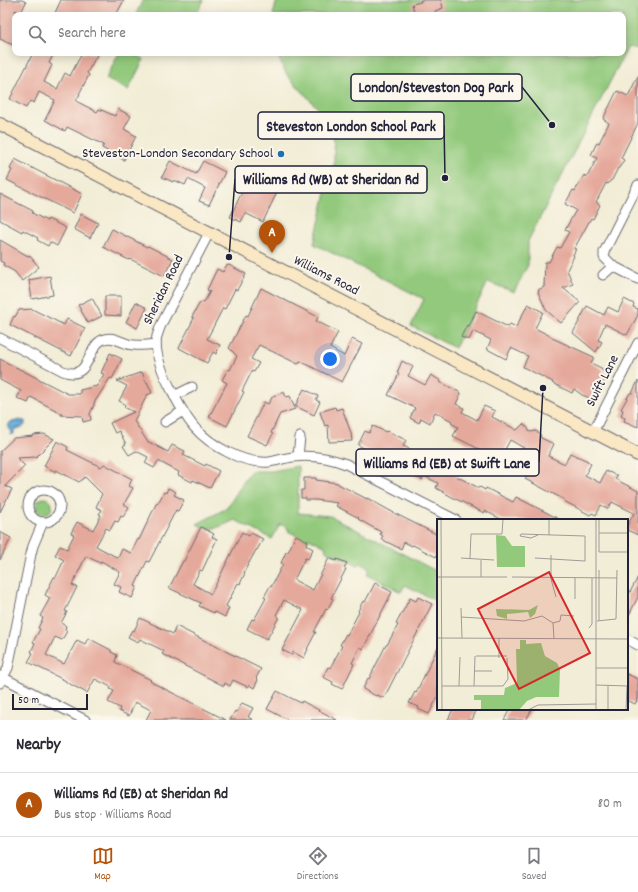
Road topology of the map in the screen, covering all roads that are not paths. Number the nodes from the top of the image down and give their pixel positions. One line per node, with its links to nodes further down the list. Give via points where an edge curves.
1 (0, 124): 3 (street, Williams Road)
2 (638, 186): 4 (street, via 604,252 604,257)
3 (209, 233): 9 (street, Sheridan Road, via 164,319); 14 (street, Williams Road)
4 (613, 266): 5 (street); 6 (street)
5 (603, 275)
6 (638, 279)
7 (0, 338): 9 (street, via 70,373 83,368 98,342 106,338 115,338 134,345)
8 (638, 343): 14 (street, Swift Lane)
9 (156, 344): 11 (street, Sheridan Road, via 162,370)
10 (192, 386): 11 (street)
11 (174, 396): 12 (street, Sheridan Road)
12 (183, 411): 13 (street); 17 (street, Sheridan Road, via 205,437 236,456 264,462)
13 (165, 422)
14 (593, 432): 16 (street, Williams Road)
15 (300, 437): 17 (street)
16 (638, 455)
17 (298, 456): 18 (street, Sheridan Road, via 346,464)
18 (454, 519)
19 (43, 522): 22 (street, via 30,554 8,668)
20 (628, 640): 21 (street)
21 (638, 645)
22 (1, 679): 23 (street)
23 (85, 720)

